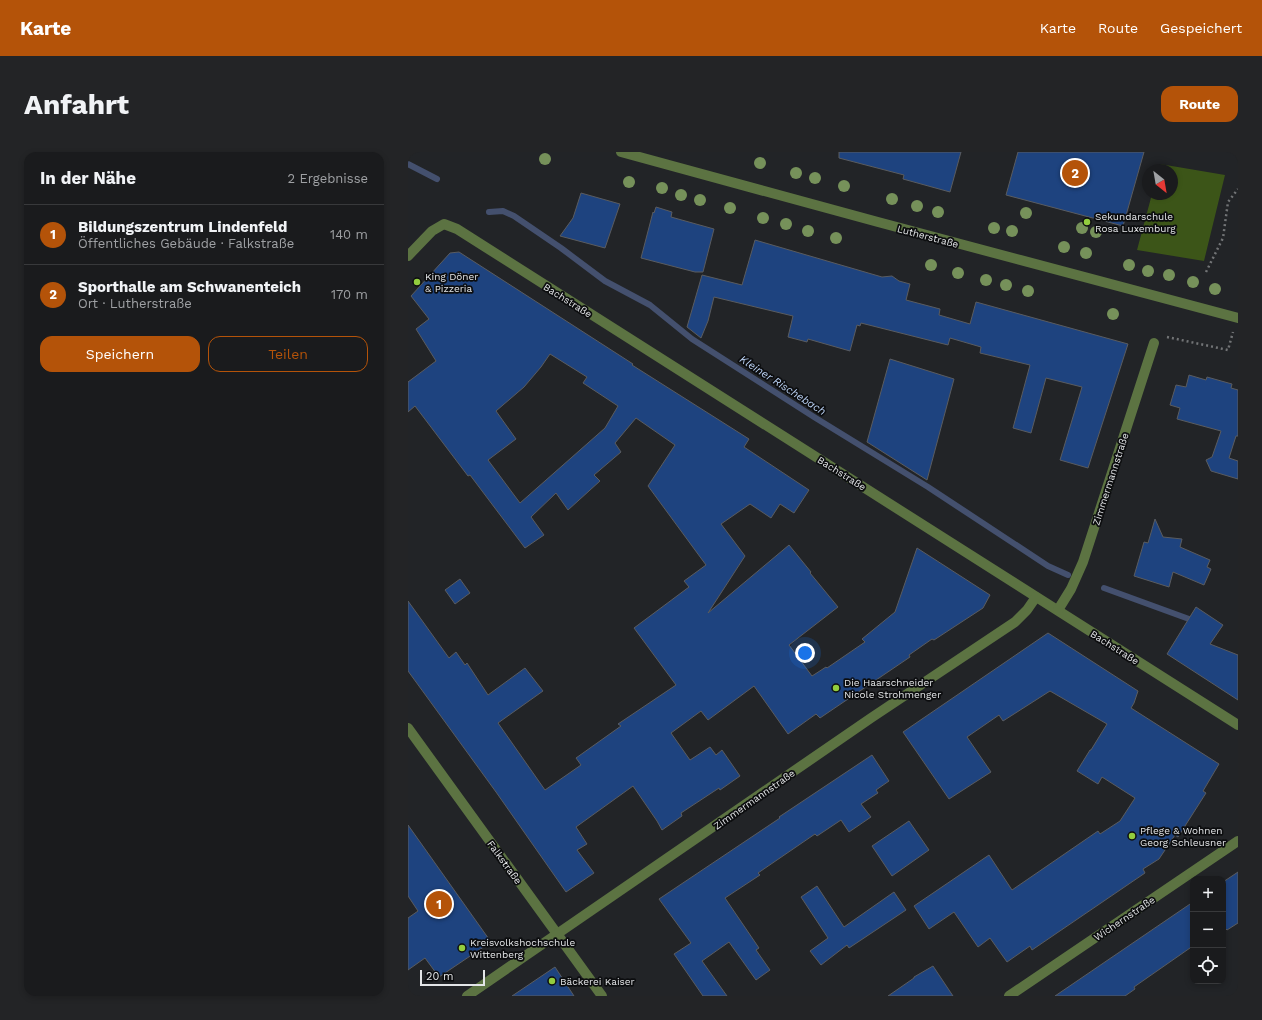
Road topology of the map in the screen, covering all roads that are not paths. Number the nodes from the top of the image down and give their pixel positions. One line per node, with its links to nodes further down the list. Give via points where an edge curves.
1 (621, 152): 3 (street, Lutherstraße)
2 (408, 256): 5 (street, Bachstraße, via 432,231 444,224 458,229)
3 (1237, 318)
4 (1154, 343): 6 (street, Zimmermannstraße, via 1083,562)
5 (1036, 597): 6 (street, Bachstraße); 10 (street, Zimmermannstraße, via 1015,622)
6 (1058, 610): 7 (street, Bachstraße)
7 (1238, 725)
8 (408, 728): 10 (street, Falkstraße)
9 (1238, 840): 13 (street, Wichernstraße)
10 (557, 934): 11 (street, Zimmermannstraße); 12 (street, Falkstraße)
11 (467, 996)
12 (602, 996)
13 (1009, 996)

